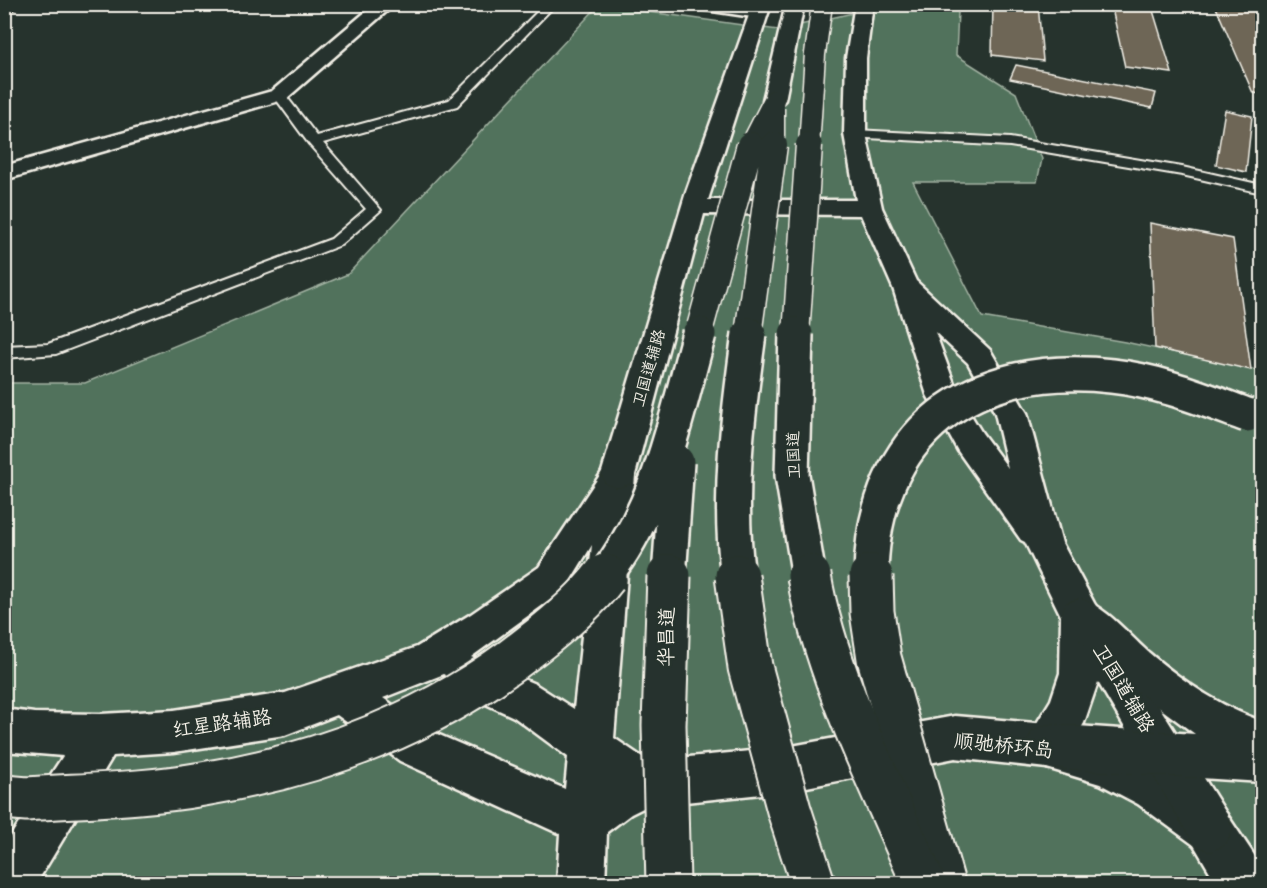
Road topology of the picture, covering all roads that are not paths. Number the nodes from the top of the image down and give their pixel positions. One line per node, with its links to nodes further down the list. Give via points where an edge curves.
1 (12, 4): 8 (main road)
2 (386, 4): 10 (main road)
3 (551, 4): 13 (lane, via 453,103)
4 (699, 4): 9 (main road)
5 (795, 4): 11 (main road)
6 (822, 4): 42 (main road, 卫国道, bridge, via 794,352 792,476 813,599 843,693)
7 (864, 4): 12 (main road, 卫国道辅路, via 856,58)
8 (4, 8)
9 (760, 9): 16 (main road, 卫国道辅路)
10 (279, 95): 13 (lane); 14 (main road)
11 (774, 100): 20 (main road, bridge, via 750,147); 41 (main road, bridge, via 775,140 735,434 733,543 750,667)
12 (855, 134): 15 (lane, via 1010,142); 17 (main road, 卫国道辅路)
13 (314, 141): 19 (lane, via 374,210 336,242 50,350)
14 (4, 173)
15 (1263, 189)
16 (694, 207): 17 (main road); 22 (main road, 卫国道辅路)
17 (870, 208): 18 (main road, 卫国道辅路)
18 (904, 285): 23 (main road, 卫国道辅路, via 943,395 970,442); 23 (main road, 卫国道辅路, via 979,357 1011,413)
19 (4, 352)
20 (683, 391): 35 (main road, bridge, via 659,478 646,513 624,551 572,613 541,640 463,692 389,731 280,767 215,782 78,796); 40 (main road, 华昌道, bridge, via 665,624)
21 (1263, 422): 43 (main road, bridge, via 1203,399 1112,376 1028,378 984,388 955,404 906,452 888,482 873,541 874,632)
22 (618, 475): 25 (main road, 卫国道辅路, via 552,578); 31 (main road)
23 (1044, 544): 24 (main road, 卫国道辅路)
24 (1080, 615): 29 (main road, via 1136,667 1178,698 1228,731); 30 (main road, via 1080,673 1069,709); 32 (main road, 卫国道辅路)
25 (430, 661): 26 (main road, 红星路辅路); 31 (main road, via 493,684 537,708)
26 (343, 694): 28 (main road, 红星路辅路, via 285,714 174,731); 36 (main road, via 415,746)
27 (4, 730): 28 (main road, 红星路辅路)
28 (101, 735): 38 (main road)
29 (1263, 742)
30 (1047, 746): 32 (main road); 34 (main road, 顺驰桥环岛, via 955,737 781,770); 37 (main road, 顺驰桥环岛, via 1107,764 1154,788)
31 (592, 750): 34 (main road); 36 (main road)
32 (1164, 753): 33 (main road); 37 (main road, 卫国道辅路)
33 (1263, 760)
34 (644, 784): 36 (main road, 顺驰桥环岛, via 615,798)
35 (4, 797)
36 (584, 821): 39 (main road)
37 (1210, 829): 44 (main road, 顺驰桥环岛)
38 (8, 884)
39 (580, 884)
40 (668, 884)
41 (813, 884)
42 (924, 884)
43 (944, 884)
44 (1245, 884)

